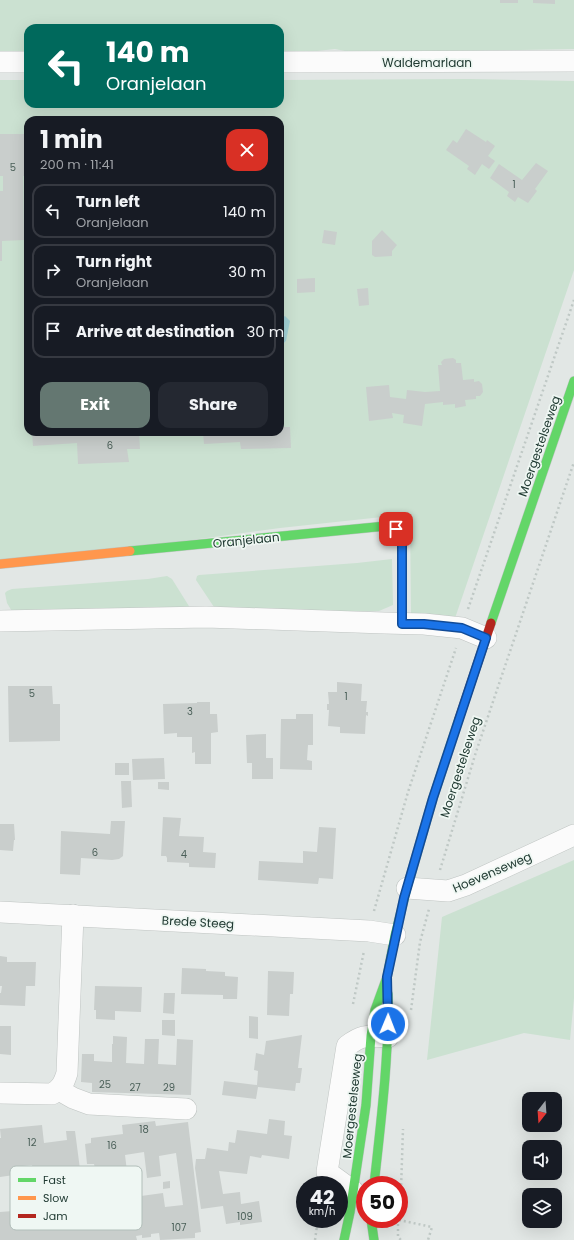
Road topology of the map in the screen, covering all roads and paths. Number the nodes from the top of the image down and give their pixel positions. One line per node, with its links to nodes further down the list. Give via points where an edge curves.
1 (574, 61): 4 (street, Waldemarlaan)
2 (0, 62): 3 (street)
3 (24, 62)
4 (284, 62)
5 (574, 300): 7 (path, Moergestelseweg)
6 (574, 381): 12 (main road, Moergestelseweg)
7 (533, 422)
8 (574, 462): 15 (path, Moergestelseweg, via 476,752)
9 (0, 564): 11 (main road, Oranjelaan, via 386,526 396,529 402,539)
10 (0, 621): 11 (street, via 206,617)
11 (402, 624): 12 (street, via 462,628)
12 (486, 638): 14 (main road, Moergestelseweg, via 433,798)
13 (574, 835): 15 (street, Hoevenseweg, via 466,885 448,891)
14 (407, 888): 15 (street, Hoevenseweg); 18 (main road, Moergestelseweg)
15 (434, 890): 20 (path, Moergestelseweg, via 420,942)
16 (0, 912): 17 (street, Brede Steeg)
17 (73, 915): 18 (street, Brede Steeg, via 369,931); 22 (street, via 67,1073)
18 (395, 935): 19 (main road, Moergestelseweg)
19 (387, 977): 21 (main road, Moergestelseweg, via 389,1011); 21 (main road, Moergestelseweg, via 375,1010)
20 (411, 1012)
21 (379, 1037): 26 (main road, Moergestelseweg, via 383,1110); 28 (main road, Moergestelseweg); 28 (street, via 359,1037 347,1046 327,1172)
22 (59, 1090): 23 (street, via 52,1094); 24 (street, via 90,1104)
23 (0, 1093)
24 (186, 1109)
25 (403, 1126): 27 (path)
26 (375, 1176)
27 (401, 1176)
28 (353, 1191): 34 (main road, Moergestelseweg)
29 (408, 1221): 37 (path, via 432,1227)
30 (317, 1228): 33 (path)
31 (372, 1228): 35 (main road)
32 (398, 1228): 36 (path, via 398,1238)
33 (315, 1240)
34 (344, 1240)
35 (374, 1240)
36 (401, 1240)
37 (428, 1240)

